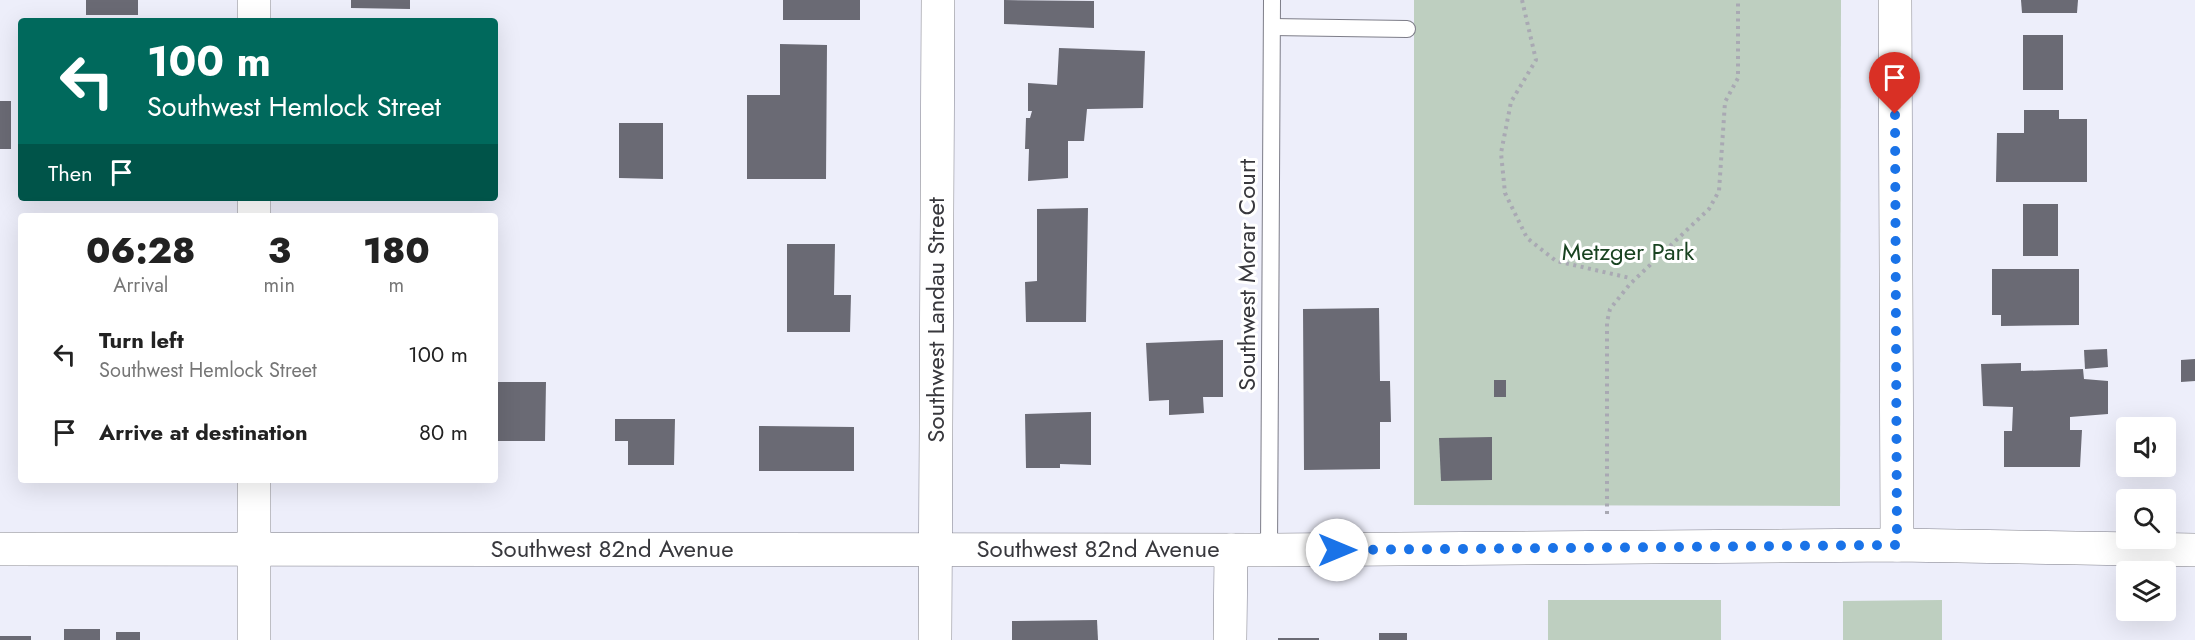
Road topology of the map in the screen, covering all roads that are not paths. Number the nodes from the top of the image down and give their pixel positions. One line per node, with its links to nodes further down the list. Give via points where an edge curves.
1 (254, 0): 5 (street)
2 (938, 0): 10 (street, Southwest Landau Street)
3 (1272, 0): 6 (lane, Southwest Morar Court)
4 (1895, 0): 9 (street)
5 (254, 18)
6 (1272, 27): 7 (lane); 14 (lane, Southwest Morar Court)
7 (1407, 29)
8 (254, 483): 12 (street)
9 (1897, 545): 14 (street, Southwest 82nd Avenue); 15 (street, Southwest 82nd Avenue)
10 (934, 548): 12 (street, Southwest 82nd Avenue); 13 (street, Southwest 82nd Avenue); 17 (street, Southwest Landau Street)
11 (0, 549): 12 (street, Southwest 82nd Avenue)
12 (255, 550): 16 (street)
13 (1231, 550): 14 (street, Southwest 82nd Avenue); 18 (street)
14 (1269, 550)
15 (2195, 550)
16 (254, 640)
17 (935, 640)
18 (1230, 640)

